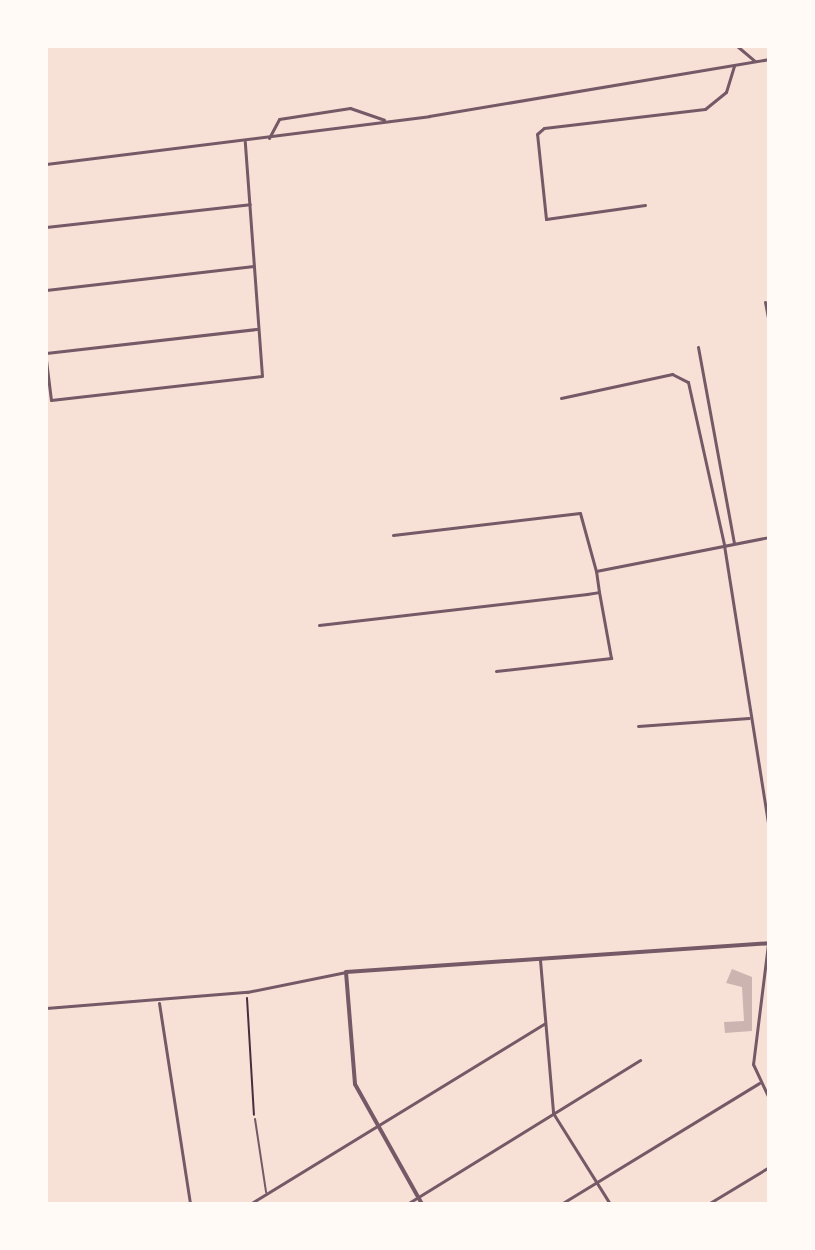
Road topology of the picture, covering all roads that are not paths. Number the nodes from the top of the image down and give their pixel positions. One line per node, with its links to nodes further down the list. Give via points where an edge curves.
1 (737, 46): 3 (street)
2 (769, 59): 3 (street)
3 (755, 61): 4 (street)
4 (734, 65): 5 (street); 10 (street, via 726,92 705,109 544,128 537,134 546,219)
5 (387, 121): 6 (street); 6 (street, via 357,109 336,110 279,119)
6 (269, 138): 7 (street)
7 (245, 142): 8 (street); 9 (street)
8 (46, 164)
9 (250, 204): 11 (street); 12 (street)
10 (645, 205)
11 (46, 227)
12 (254, 266): 13 (street); 16 (street)
13 (46, 290)
14 (765, 302): 15 (street)
15 (769, 323)
16 (258, 329): 18 (street); 19 (street, via 262,376 51,400)
17 (698, 347): 23 (street)
18 (46, 353)
19 (46, 360)
20 (561, 398): 24 (street, via 681,376 692,393)
21 (393, 535): 25 (street, via 580,513)
22 (769, 537): 23 (street)
23 (734, 543): 24 (street)
24 (724, 545): 25 (street); 29 (street)
25 (596, 571): 26 (street)
26 (599, 592): 27 (street); 28 (street, via 611,658)
27 (319, 625)
28 (496, 671)
29 (749, 718): 30 (street); 31 (street)
30 (638, 726)
31 (769, 829)
32 (769, 943): 33 (street); 39 (street, via 753,1064)
33 (540, 960): 34 (street); 37 (street)
34 (346, 972): 35 (street); 43 (street, via 355,1084)
35 (159, 1003): 36 (street); 48 (street)
36 (46, 1008)
37 (544, 1024): 41 (street); 43 (street)
38 (640, 1060): 41 (street)
39 (759, 1083): 40 (street); 45 (street)
40 (769, 1098)
41 (553, 1113): 45 (street); 47 (street)
42 (255, 1119): 46 (lane)
43 (375, 1125): 46 (street); 47 (street)
44 (769, 1167): 54 (street)
45 (597, 1182): 52 (street); 53 (street)
46 (266, 1193): 49 (street)
47 (419, 1197): 50 (street); 51 (street)
48 (190, 1204)
49 (250, 1204)
50 (407, 1204)
51 (422, 1204)
52 (561, 1204)
53 (610, 1204)
54 (708, 1204)

